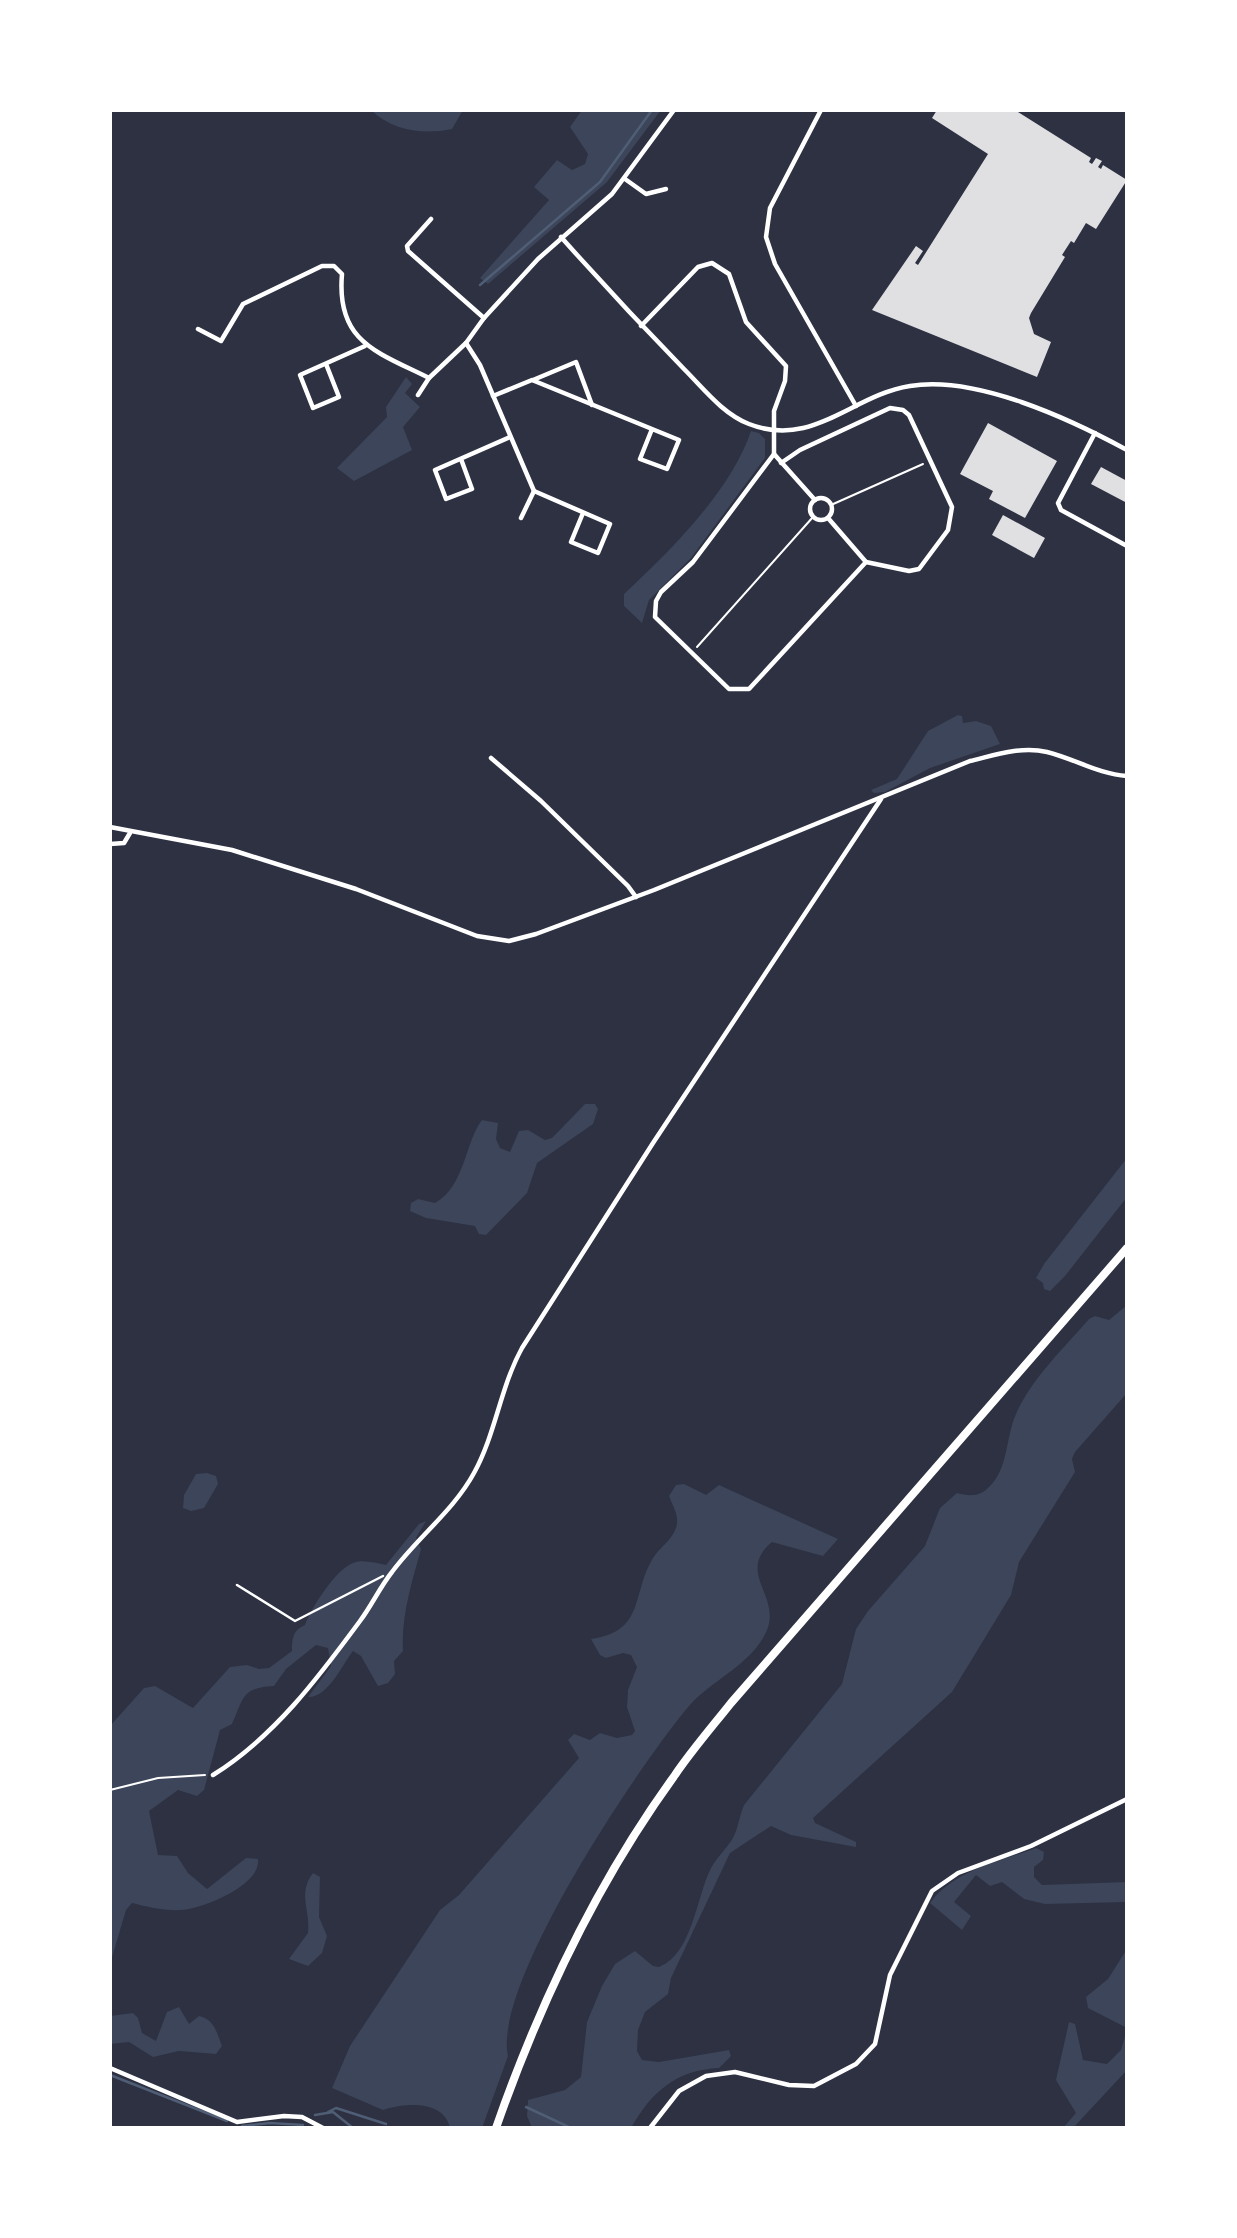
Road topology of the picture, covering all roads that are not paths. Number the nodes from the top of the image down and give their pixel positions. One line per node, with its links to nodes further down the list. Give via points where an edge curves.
1 (674, 110): 3 (street)
2 (821, 110): 18 (street, via 769,208 765,237 775,264)
3 (625, 179): 4 (street, via 646,194); 6 (street)
4 (666, 190)
5 (431, 219): 7 (street, via 407,246 408,251)
6 (561, 237): 7 (street); 8 (street)
7 (484, 318): 10 (street)
8 (641, 326): 20 (street, via 725,411); 20 (street, via 698,267 708,263 721,266 734,284 747,322 786,366)
9 (198, 329): 11 (street, via 220,341 243,304 327,265 341,274 341,305)
10 (466, 343): 13 (street); 16 (street)
11 (365, 346): 12 (street); 13 (street)
12 (326, 364): 12 (street, via 300,375 313,408 339,397)
13 (429, 378): 15 (street)
14 (532, 380): 16 (street); 17 (street); 17 (street, via 576,362)
15 (418, 395)
16 (493, 396): 22 (street)
17 (592, 405): 19 (street)
18 (856, 406): 20 (street, via 805,429); 21 (street, via 910,386 958,386)
19 (652, 429): 19 (street, via 679,440 667,469 640,458)
20 (772, 430): 24 (street)
21 (1095, 433): 23 (street); 32 (street, via 1058,503 1061,510)
22 (510, 437): 25 (street); 27 (street)
23 (1127, 450)
24 (774, 454): 26 (street); 33 (street, via 693,562 656,601 655,617 729,689 749,689)
25 (461, 459): 25 (street, via 435,470 446,499 472,489)
26 (781, 463): 28 (street); 33 (street, via 890,408 909,415 952,508 948,530 914,571)
27 (534, 491): 29 (street); 30 (street)
28 (815, 500): 31 (street, via 824,499 831,505); 31 (street, via 810,508 813,517)
29 (583, 513): 29 (street, via 610,524 598,553 572,542)
30 (520, 518)
31 (828, 518): 33 (street)
32 (1127, 545)
33 (866, 562)
34 (491, 758): 40 (street, via 541,801)
35 (1127, 776): 36 (street, via 1097,771 1047,752 1009,751 939,772)
36 (881, 799): 40 (street); 44 (street, via 522,1348 505,1382 473,1474 392,1572 283,1718)
37 (110, 827): 40 (street, via 232,850 494,940 521,939)
38 (130, 833): 39 (street, via 124,843)
39 (110, 844)
40 (636, 897)
41 (1127, 1248): 49 (highway, via 731,1703 674,1775 622,1857 559,1974)
42 (383, 1576): 43 (lane, via 295,1621)
43 (237, 1585)
44 (213, 1775)
45 (1127, 1799): 50 (street, via 1031,1846 958,1873 932,1891 890,1975 875,2044 856,2064 814,2086 735,2072 706,2076 679,2091)
46 (110, 2068): 47 (street)
47 (236, 2125): 48 (street, via 285,2116 302,2117)
48 (323, 2128)
49 (496, 2128)
50 (650, 2128)

